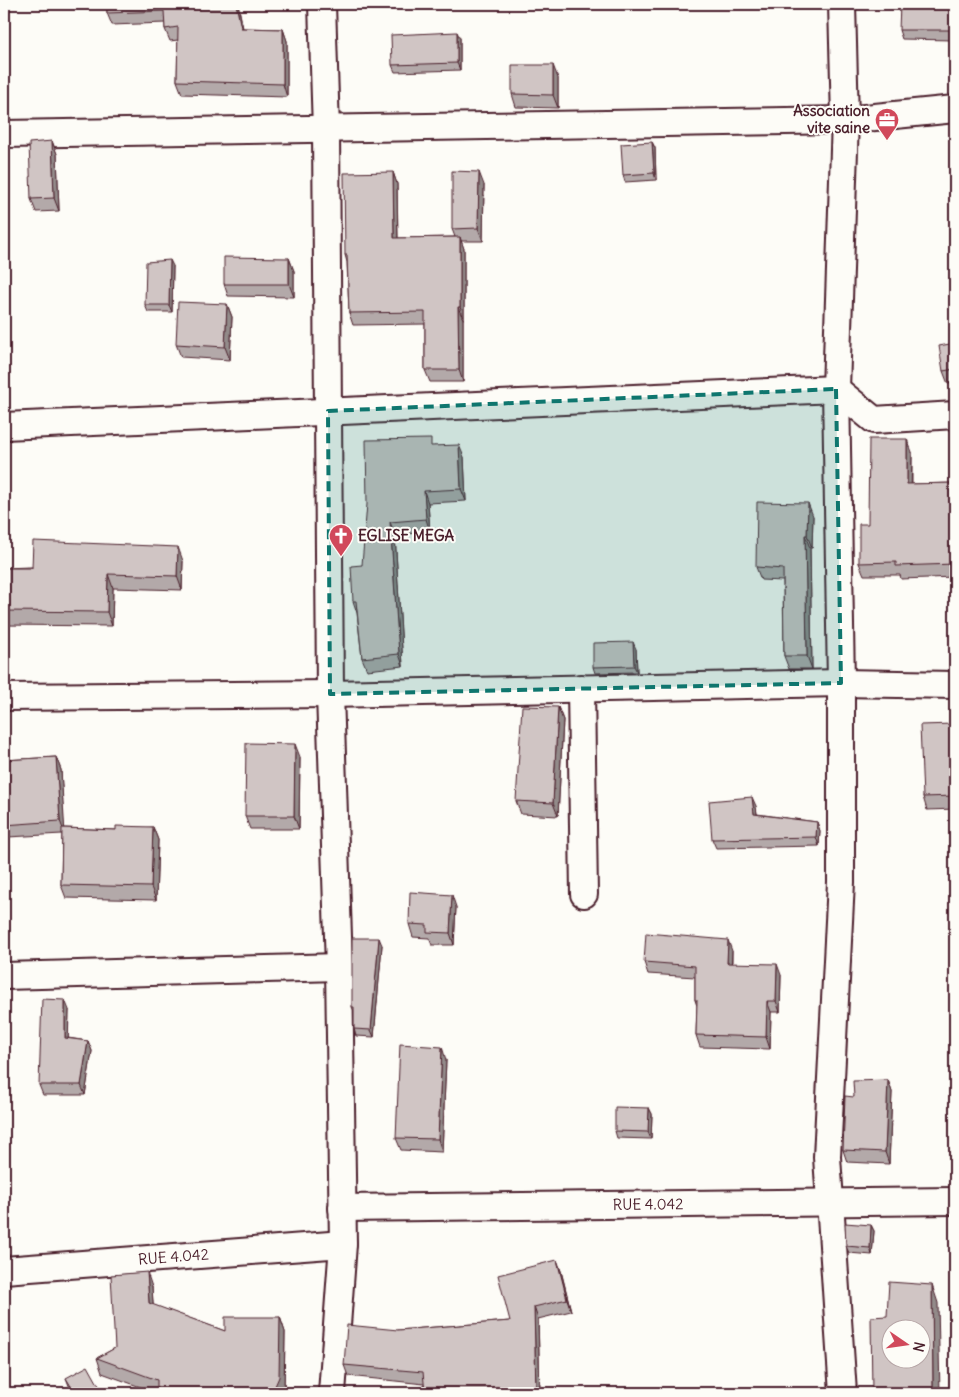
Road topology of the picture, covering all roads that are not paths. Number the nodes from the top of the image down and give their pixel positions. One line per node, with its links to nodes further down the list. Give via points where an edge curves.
1 (322, 4): 5 (street)
2 (842, 4): 4 (street)
3 (955, 109): 4 (street)
4 (845, 120): 5 (street); 7 (street)
5 (326, 130): 6 (street); 8 (street)
6 (4, 134)
7 (836, 389): 8 (street); 9 (street, via 874,420); 11 (street)
8 (328, 411): 10 (street); 14 (street)
9 (955, 415)
10 (4, 426)
11 (841, 682): 12 (street); 13 (street); 20 (street, via 841,882 827,1157)
12 (955, 685)
13 (580, 688): 14 (street); 16 (street)
14 (330, 694): 15 (street); 17 (street)
15 (4, 697)
16 (584, 894)
17 (339, 967): 18 (street); 21 (street)
18 (4, 976)
19 (955, 1202): 20 (street, RUE 4.042)
20 (830, 1203): 21 (street, RUE 4.042); 25 (street)
21 (342, 1208): 22 (street)
22 (343, 1244): 23 (street, RUE 4.042); 24 (street)
23 (4, 1270)
24 (332, 1393)
25 (843, 1393)

